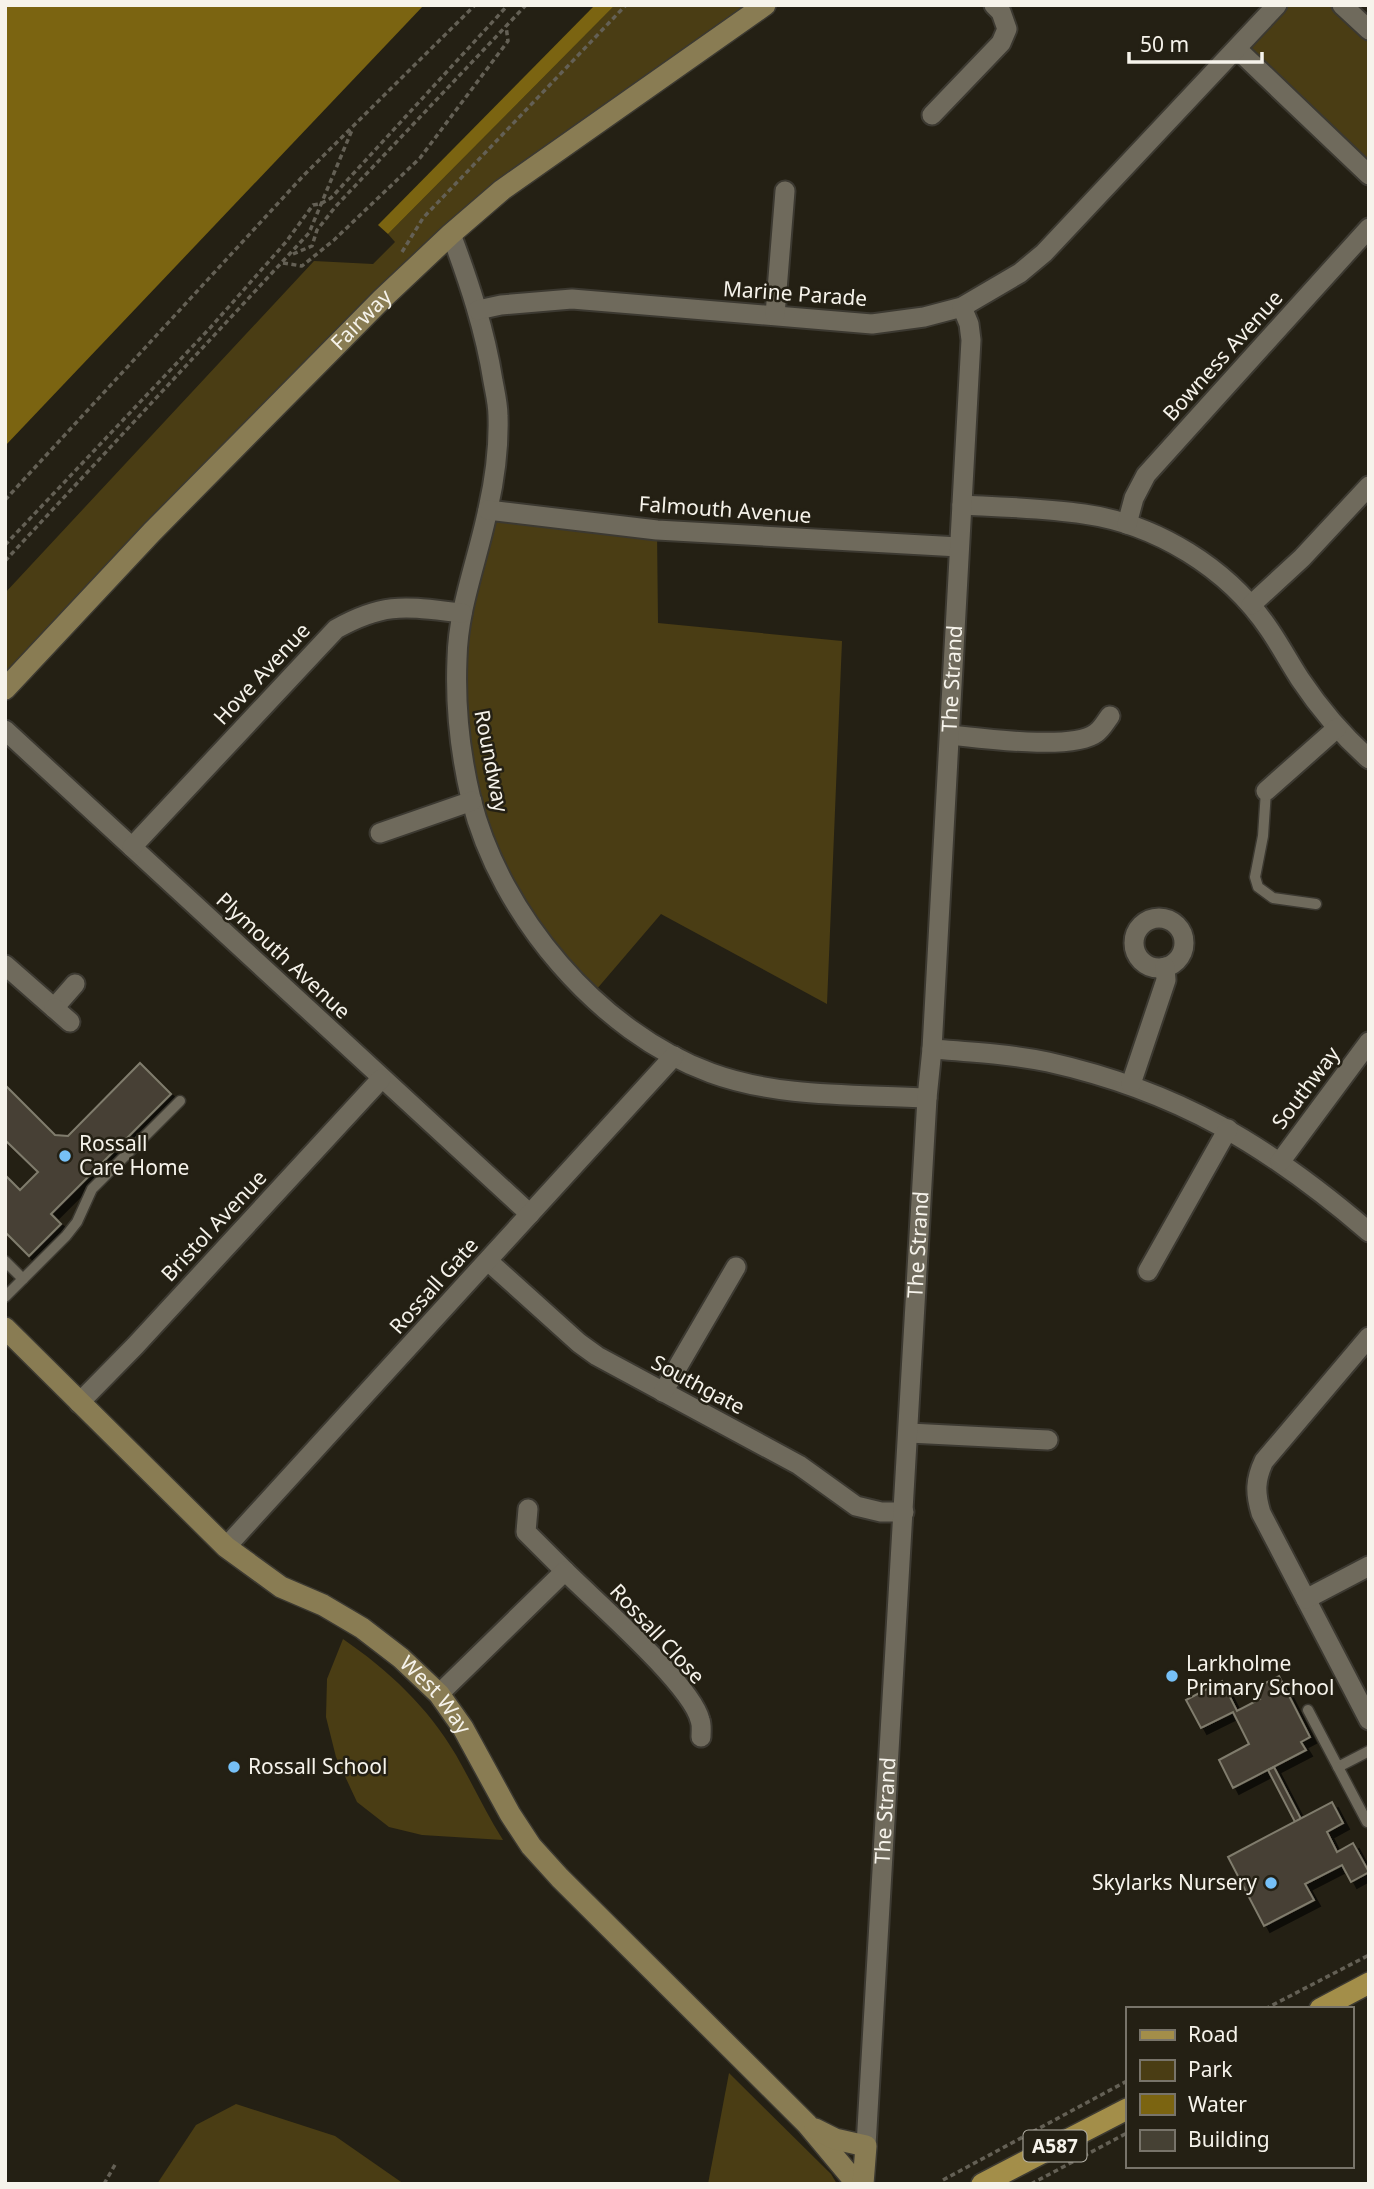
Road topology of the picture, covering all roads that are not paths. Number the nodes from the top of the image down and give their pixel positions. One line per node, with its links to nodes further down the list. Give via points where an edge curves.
1 (765, 5): 11 (street, Fairway, via 502,190)
2 (994, 5): 7 (street, via 1007,29 1001,43)
3 (1342, 5): 5 (street)
4 (1271, 7): 6 (street, Marine Parade)
5 (1369, 30)
6 (1237, 49): 8 (street); 12 (street, Marine Parade, via 1044,253)
7 (932, 115)
8 (1369, 175)
9 (785, 191): 14 (street)
10 (1369, 228): 18 (street, Bowness Avenue, via 1146,475)
11 (451, 234): 13 (street, Roundway); 22 (street, Fairway, via 152,532)
12 (962, 307): 14 (street, Marine Parade, via 872,324); 16 (street, The Strand, via 971,340)
13 (478, 310): 14 (street, Marine Parade, via 572,299); 17 (street, Roundway, via 499,413 497,462)
14 (775, 315)
15 (1369, 486): 20 (street)
16 (962, 505): 18 (street, via 1047,509); 19 (street, The Strand)
17 (488, 510): 19 (street, Falmouth Avenue, via 657,530); 21 (street, Roundway)
18 (1127, 524): 20 (street, via 1194,556)
19 (959, 547): 26 (street, The Strand)
20 (1251, 605): 24 (street)
21 (462, 613): 29 (street, Roundway, via 457,701); 31 (street, Hove Avenue, via 383,608 336,629)
22 (5, 689)
23 (1110, 716): 26 (street, via 1096,734 1078,740 1054,743)
24 (1337, 728): 27 (street); 28 (street)
25 (5, 730): 31 (street, Plymouth Avenue)
26 (950, 736): 39 (street, The Strand)
27 (1369, 759)
28 (1266, 791): 32 (lane, via 1255,877 1258,887 1273,898)
29 (472, 801): 30 (street); 40 (street, Roundway, via 499,872 562,967 613,1017)
30 (380, 833)
31 (132, 847): 41 (street, Plymouth Avenue)
32 (1316, 904)
33 (5, 965): 36 (street)
34 (1165, 967): 42 (street, via 1166,980)
35 (75, 984): 36 (street)
36 (54, 1008): 37 (street)
37 (70, 1022)
38 (1369, 1042): 46 (street, Southway)
39 (932, 1049): 42 (street, via 1048,1062); 43 (street, The Strand)
40 (674, 1056): 43 (street, Roundway, via 710,1073 771,1088); 47 (street, Rossall Gate)
41 (382, 1079): 47 (street, Plymouth Avenue); 58 (street, Bristol Avenue)
42 (1130, 1084): 45 (street)
43 (927, 1098): 59 (street, The Strand)
44 (180, 1101): 53 (lane, via 92,1189 77,1222)
45 (1228, 1129): 46 (street); 52 (street)
46 (1280, 1162): 48 (street)
47 (530, 1214): 50 (street, Rossall Gate)
48 (1369, 1232)
49 (5, 1261): 53 (lane)
50 (488, 1261): 57 (street, Southgate, via 579,1343); 63 (street, Rossall Gate)
51 (736, 1267): 57 (street)
52 (1148, 1271)
53 (23, 1279): 54 (lane)
54 (5, 1297)
55 (5, 1328): 58 (street, West Way)
56 (1369, 1337): 66 (street, via 1276,1445 1257,1477 1255,1495 1261,1513)
57 (663, 1392): 62 (street, Southgate, via 799,1465 856,1506 881,1513)
58 (79, 1403): 63 (street, West Way)
59 (909, 1433): 60 (street); 62 (street, The Strand)
60 (1048, 1440)
61 (528, 1509): 65 (street, Rossall Close, via 526,1532)
62 (904, 1512): 78 (street, The Strand)
63 (226, 1547): 67 (street, West Way, via 281,1587 362,1628)
64 (1369, 1566): 66 (street)
65 (565, 1571): 67 (street); 70 (street, Rossall Close, via 669,1674 700,1719)
66 (1306, 1600): 69 (street)
67 (439, 1694): 77 (street, West Way, via 531,1846)
68 (1308, 1710): 72 (lane)
69 (1369, 1720)
70 (701, 1737)
71 (1369, 1751): 72 (lane)
72 (1338, 1767): 73 (lane)
73 (1367, 1822)
74 (1369, 1983): 75 (main road)
75 (1324, 2007)
76 (1126, 2110): 81 (main road, A587)
77 (807, 2124): 78 (street, West Way, via 835,2139); 79 (street, West Way)
78 (866, 2146): 80 (street, The Strand)
79 (856, 2184)
80 (863, 2184)
81 (982, 2184)

